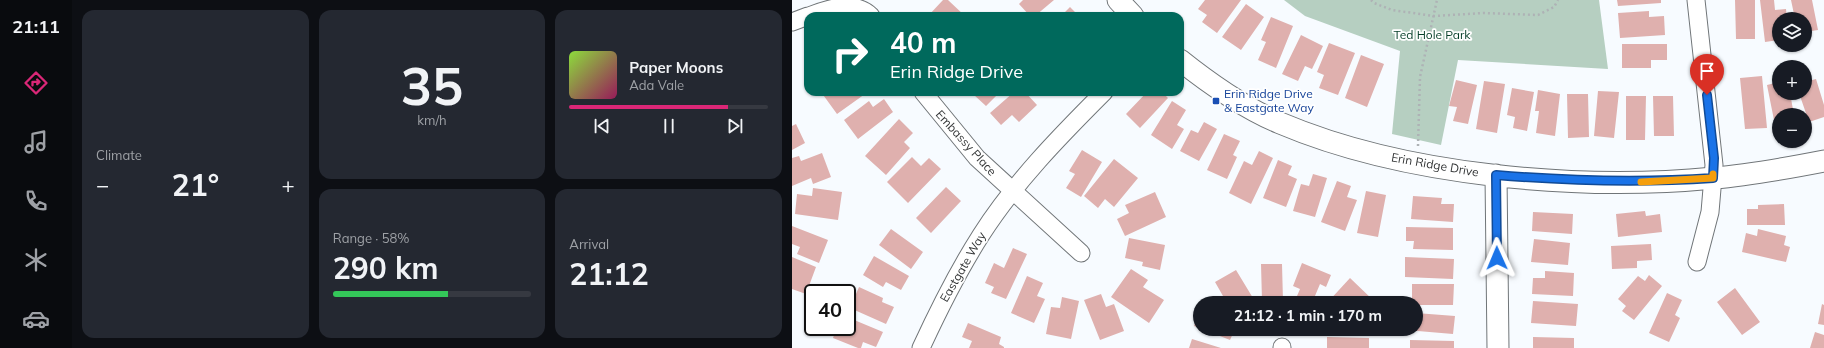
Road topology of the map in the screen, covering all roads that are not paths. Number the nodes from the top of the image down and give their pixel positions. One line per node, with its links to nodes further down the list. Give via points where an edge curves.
1 (1118, 0): 5 (street)
2 (1696, 0): 13 (street, via 1714,158)
3 (819, 12): 4 (street, via 837,5 849,4 864,8)
4 (868, 12)
5 (1129, 12)
6 (804, 18): 7 (street)
7 (792, 22)
8 (1184, 63): 12 (street, Erin Ridge Drive, via 1230,96 1279,122 1322,139 1375,154)
9 (926, 96): 14 (street, Embassy Place, via 977,158)
10 (1100, 96): 14 (street, Eastgate Way, via 1046,152)
11 (1824, 161): 13 (street, Erin Ridge Drive)
12 (1496, 175): 13 (street, Erin Ridge Drive, via 1628,182); 18 (street)
13 (1713, 178): 16 (street, via 1709,217)
14 (1013, 191): 15 (street); 17 (street, Eastgate Way, via 981,235 960,270)
15 (1081, 253)
16 (1697, 262)
17 (921, 348)
18 (1498, 348)

